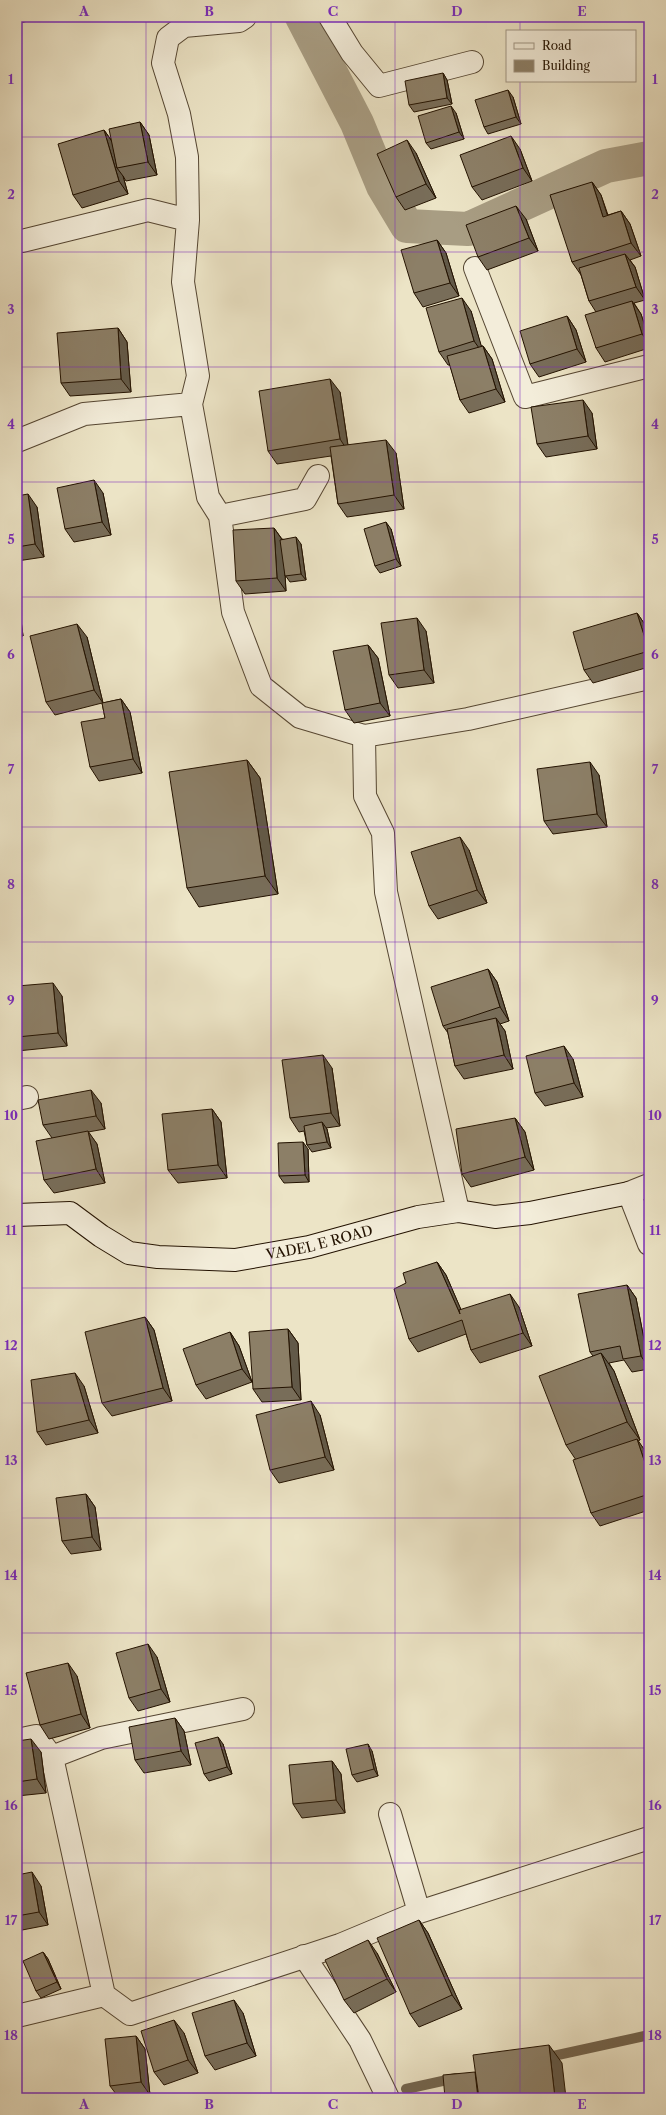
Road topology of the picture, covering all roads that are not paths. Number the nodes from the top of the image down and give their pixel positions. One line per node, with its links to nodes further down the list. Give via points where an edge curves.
1 (245, 17): 4 (street, via 239,21 184,26 168,38 163,63 179,114 187,157)
2 (330, 17): 3 (street, via 352,53 379,86)
3 (472, 62)
4 (188, 220): 5 (street, via 148,210 22,241); 8 (street, via 183,282 198,376)
5 (17, 240)
6 (475, 268): 7 (street, via 525,397)
7 (649, 366)
8 (191, 404): 9 (street, via 84,414); 11 (street, via 208,497)
9 (17, 441)
10 (318, 476): 11 (street, via 305,499)
11 (220, 516): 13 (street, via 233,612 261,686 300,717)
12 (649, 678): 13 (street, via 468,718)
13 (364, 736): 15 (street, via 365,796 383,833 386,892)
14 (639, 1189): 15 (street, VADEL E ROAD, via 530,1213 495,1217); 17 (street)
15 (458, 1211): 16 (street, VADEL E ROAD, via 418,1217 309,1247 235,1260 158,1257 129,1253 70,1213)
16 (17, 1215)
17 (649, 1244)
18 (243, 1709): 20 (street, via 101,1738)
19 (17, 1740): 20 (street, via 36,1736)
20 (52, 1757): 25 (street)
21 (390, 1814): 23 (street)
22 (649, 1838): 23 (street)
23 (419, 1912): 24 (street, via 340,1945)
24 (304, 1956): 25 (street, via 130,2014); 27 (street, via 360,2040)
25 (104, 1995): 26 (street)
26 (17, 2016)
27 (388, 2098)

